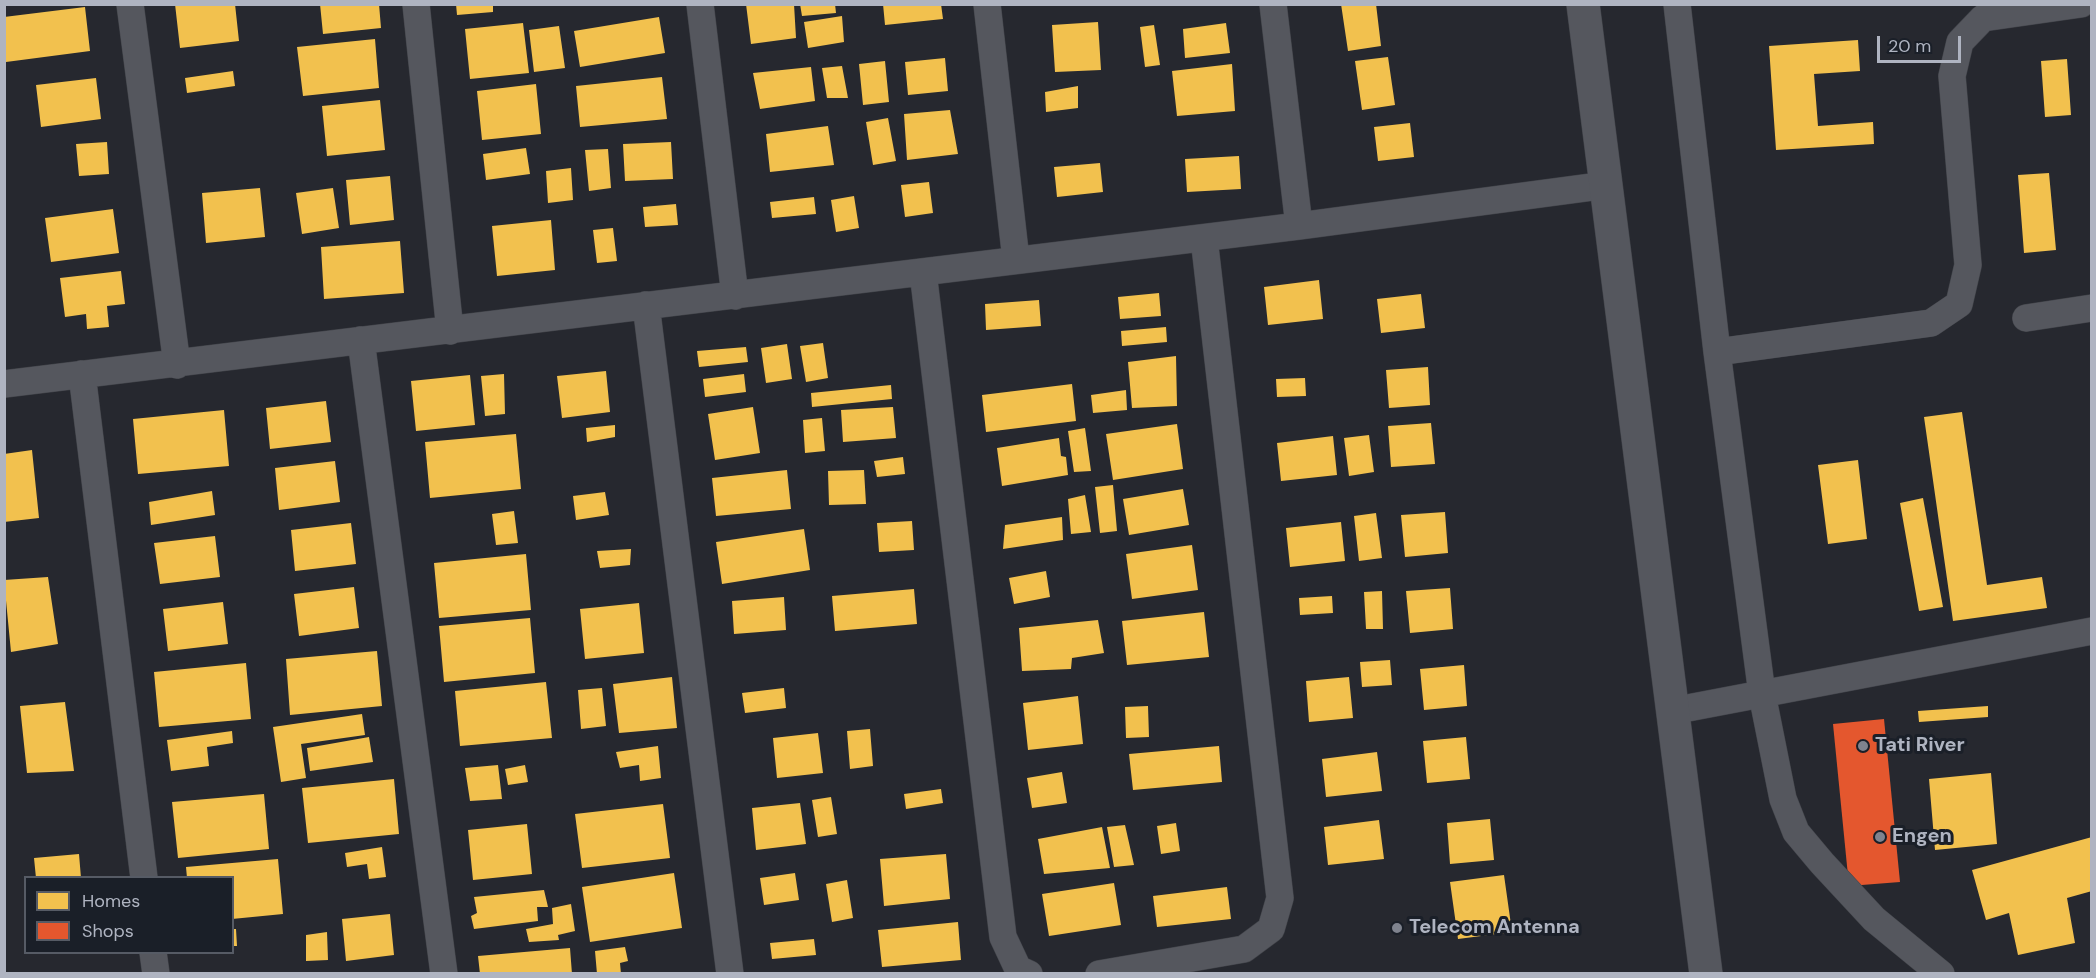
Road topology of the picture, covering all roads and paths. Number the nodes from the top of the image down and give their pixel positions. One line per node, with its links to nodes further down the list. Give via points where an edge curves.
1 (130, 4): 21 (street)
2 (416, 4): 18 (street)
3 (700, 4): 14 (street)
4 (987, 4): 12 (street)
5 (1273, 4): 10 (street)
6 (1583, 4): 9 (street)
7 (1677, 4): 20 (street)
8 (2080, 4): 20 (street, via 1983,18 1960,42 1952,76 1968,265 1959,304 1932,323)
9 (1607, 185): 10 (street); 26 (street)
10 (1299, 226): 11 (street)
11 (1204, 238): 12 (street); 33 (street, via 1280,898 1271,929 1244,949)
12 (1016, 260): 13 (street)
13 (923, 272): 14 (street); 32 (street, via 1003,937 1018,969)
14 (735, 296): 15 (street)
15 (646, 305): 18 (street); 31 (street)
16 (2091, 308): 17 (street)
17 (2026, 318)
18 (450, 330): 19 (street)
19 (361, 340): 21 (street); 30 (street)
20 (1717, 352): 25 (street)
21 (177, 365): 22 (street)
22 (82, 374): 23 (street); 27 (street)
23 (4, 384)
24 (2091, 631): 25 (street)
25 (1762, 694): 26 (street); 35 (street, via 1783,799 1796,832 1874,919)
26 (1672, 711): 34 (street)
27 (144, 876)
28 (153, 954): 29 (street)
29 (156, 974)
30 (444, 974)
31 (730, 974)
32 (1029, 974)
33 (1099, 974)
34 (1706, 974)
35 (1941, 974)

